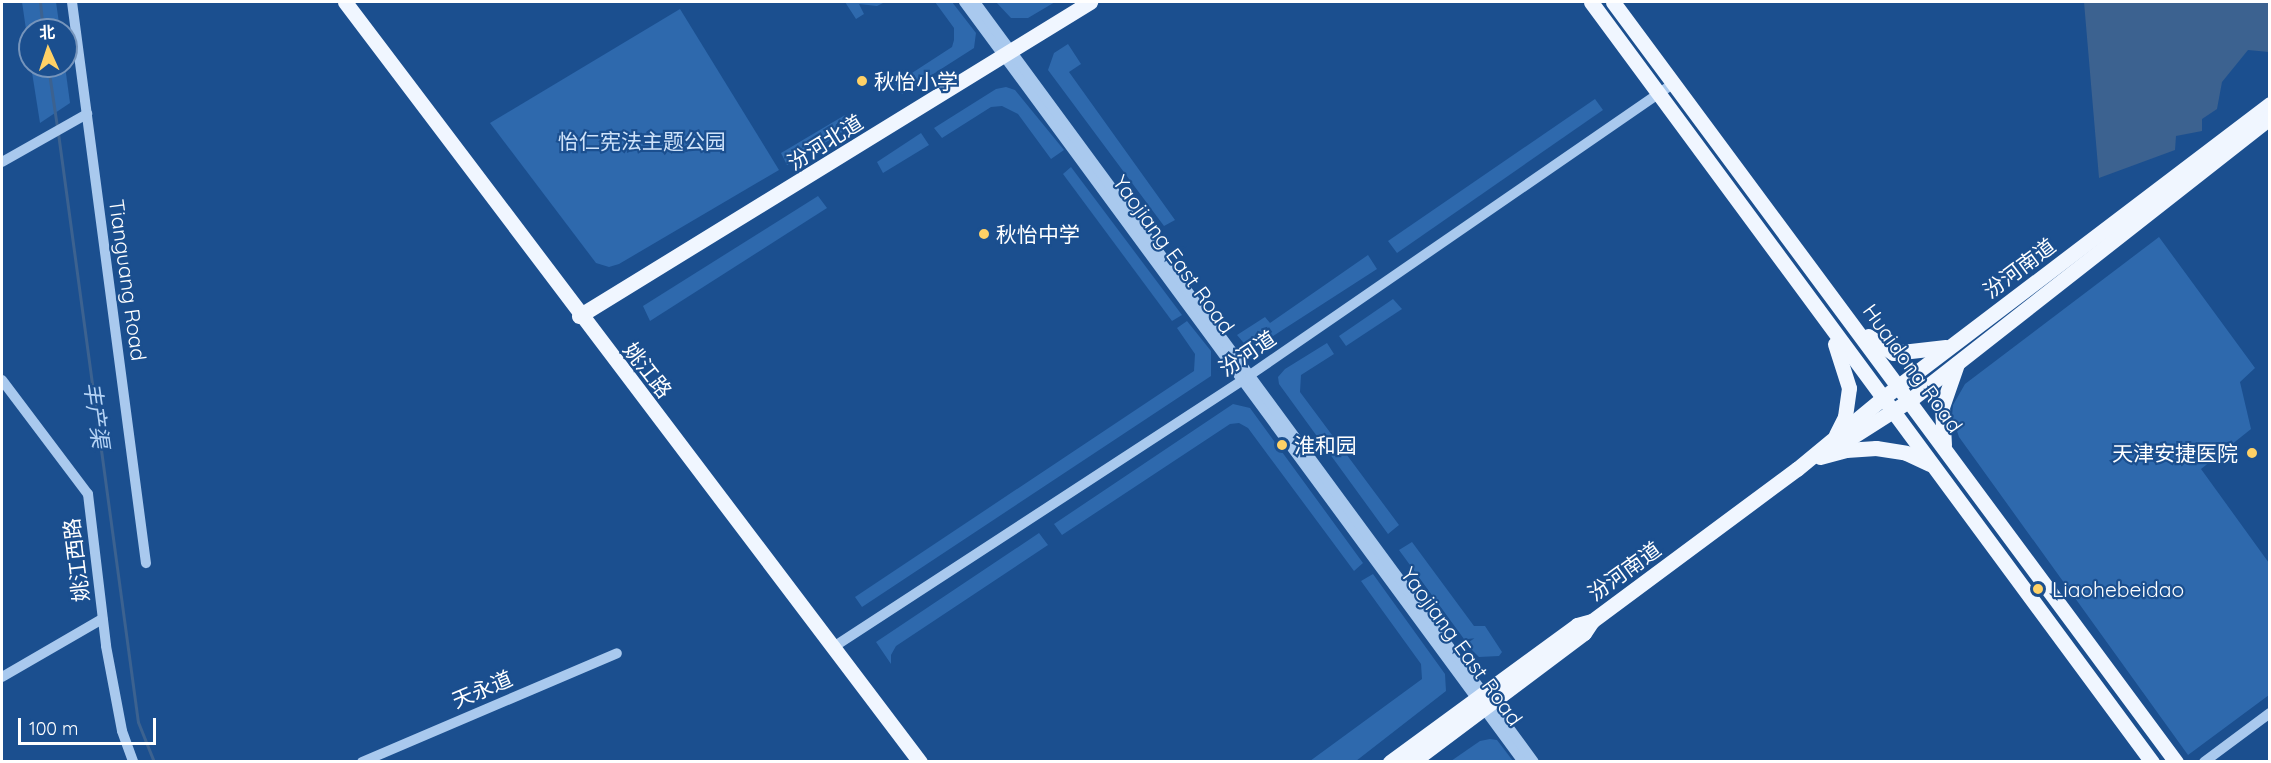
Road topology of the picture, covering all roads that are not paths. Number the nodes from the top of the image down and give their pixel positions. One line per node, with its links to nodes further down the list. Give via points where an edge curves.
1 (72, 2): 12 (street, Tianguang Road)
2 (345, 2): 15 (main road, 姚江路)
3 (964, 2): 8 (street, Yaojiang East Road)
4 (975, 2): 8 (street, Yaojiang East Road)
5 (1090, 2): 8 (main road, 汾河北道)
6 (1591, 2): 10 (main road, Huaidong Road)
7 (1613, 2): 9 (main road, Huaidong Road)
8 (1008, 53): 15 (main road, 汾河北道); 20 (street, Yaojiang East Road)
9 (1674, 83): 10 (street, 汾河道); 16 (main road, Huaidong Road)
10 (1659, 94): 17 (main road, Huaidong Road); 20 (street, 汾河道)
11 (2270, 104): 18 (main road, 汾河南道)
12 (87, 114): 14 (street); 31 (street, Tianguang Road)
13 (2270, 118): 19 (main road, 汾河南道)
14 (2, 162)
15 (579, 316): 33 (main road, 姚江路)
16 (1854, 324): 18 (main road, via 1893,353 1919,353); 22 (main road, Huaidong Road)
17 (1828, 327): 23 (main road, Huaidong Road); 26 (main road, via 1849,388 1845,417)
18 (1952, 345): 22 (main road, 汾河南道)
19 (1962, 357): 24 (main road, 汾河南道); 27 (main road, via 1952,372 1942,407)
20 (1247, 377): 33 (street, 汾河道); 36 (street, Yaojiang East Road)
21 (2, 380): 32 (street, 姚江西路, via 88,494)
22 (1899, 385): 23 (main road, 汾河南道); 24 (main road, Huaidong Road)
23 (1884, 397): 25 (main road, Huaidong Road); 26 (main road, 汾河南道)
24 (1910, 400): 25 (main road, 汾河南道); 27 (main road, Huaidong Road)
25 (1894, 411): 28 (main road, 汾河南道); 29 (main road, Huaidong Road)
26 (1833, 441): 30 (main road, 汾河南道)
27 (1944, 448): 46 (main road, Huaidong Road)
28 (1820, 457): 29 (main road, via 1876,448 1906,453); 30 (main road, 汾河南道)
29 (1931, 465): 45 (main road, Huaidong Road)
30 (1797, 469): 36 (main road, 汾河南道, via 1592,621 1577,626)
31 (146, 563)
32 (102, 619): 35 (street); 38 (street, 姚江西路, via 122,731)
33 (835, 646): 40 (main road, 姚江路)
34 (618, 653): 39 (street, 天永道)
35 (2, 677)
36 (1483, 701): 41 (main road, 汾河南道); 42 (main road, 汾河南道); 43 (street, Yaojiang East Road); 44 (street, Yaojiang East Road)
37 (2270, 713): 47 (street)
38 (133, 762)
39 (362, 762)
40 (920, 762)
41 (1390, 762)
42 (1412, 762)
43 (1523, 762)
44 (1534, 762)
45 (2152, 762)
46 (2176, 762)
47 (2204, 762)

